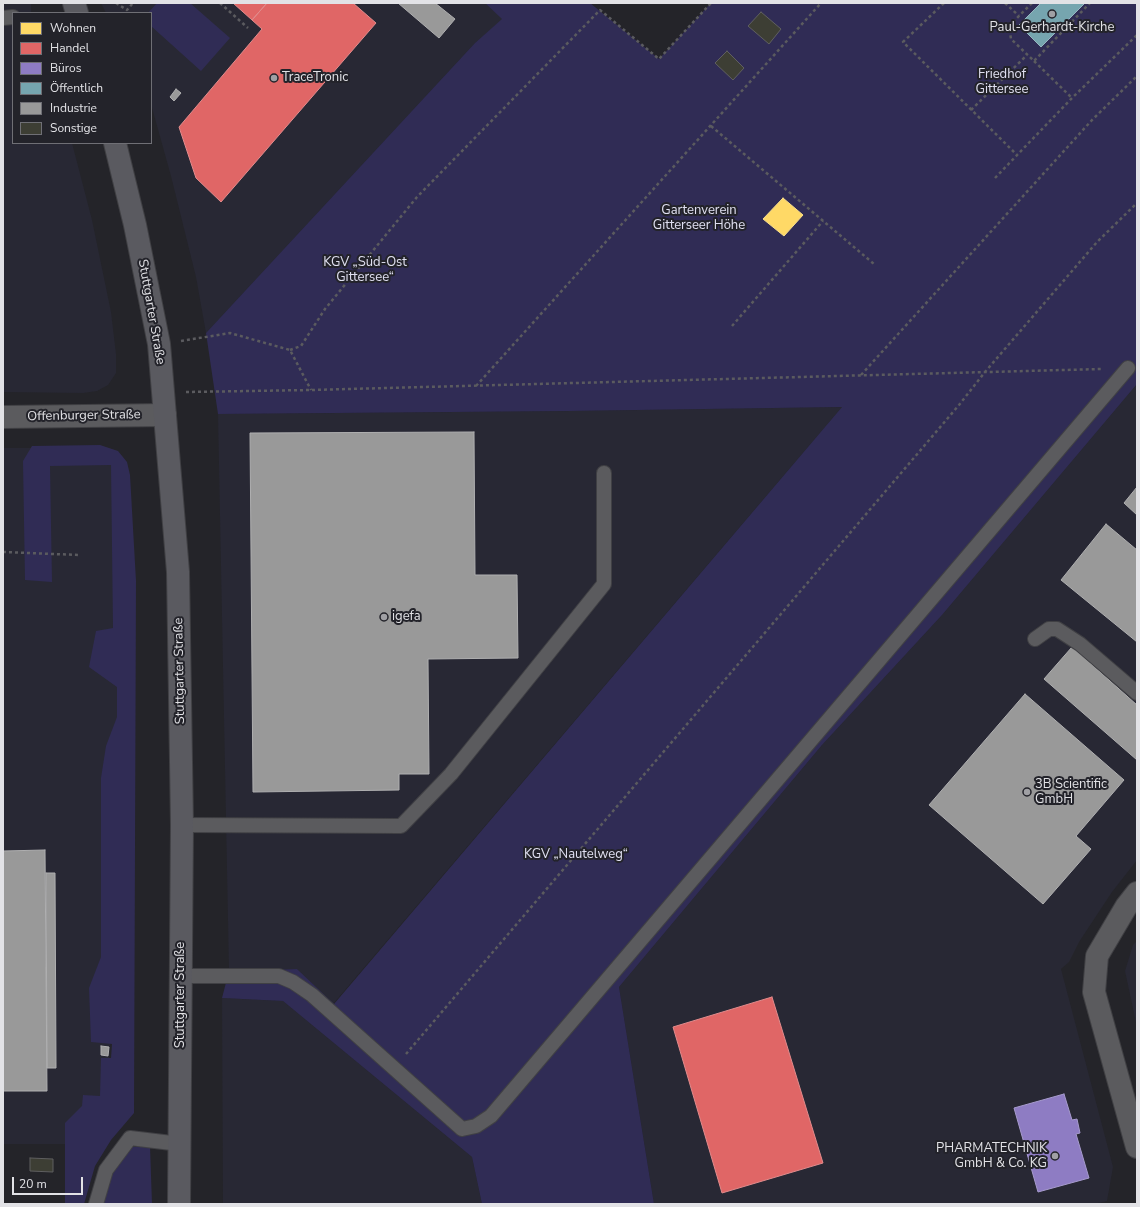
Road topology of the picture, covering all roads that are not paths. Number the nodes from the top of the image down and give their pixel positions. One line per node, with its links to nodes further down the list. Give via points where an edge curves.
1 (115, 144): 3 (main road, Stuttgarter Straße, via 159,344)
2 (1128, 368): 10 (lane, via 491,1116 476,1126 462,1129 312,995 293,982 279,976)
3 (165, 414): 4 (street, Offenburger Straße); 8 (main road, Stuttgarter Straße, via 178,572)
4 (3, 417)
5 (604, 473): 8 (lane, via 604,584 452,774 401,826)
6 (1035, 639): 7 (lane, via 1049,629 1057,629 1080,644)
7 (1137, 693)
8 (182, 825): 10 (main road, Stuttgarter Straße)
9 (1137, 893): 12 (street, via 1097,956 1094,992)
10 (181, 976): 11 (main road, Stuttgarter Straße)
11 (180, 1144): 13 (lane, via 130,1138 106,1170); 14 (main road, Stuttgarter Straße)
12 (1137, 1147)
13 (96, 1204)
14 (179, 1204)

